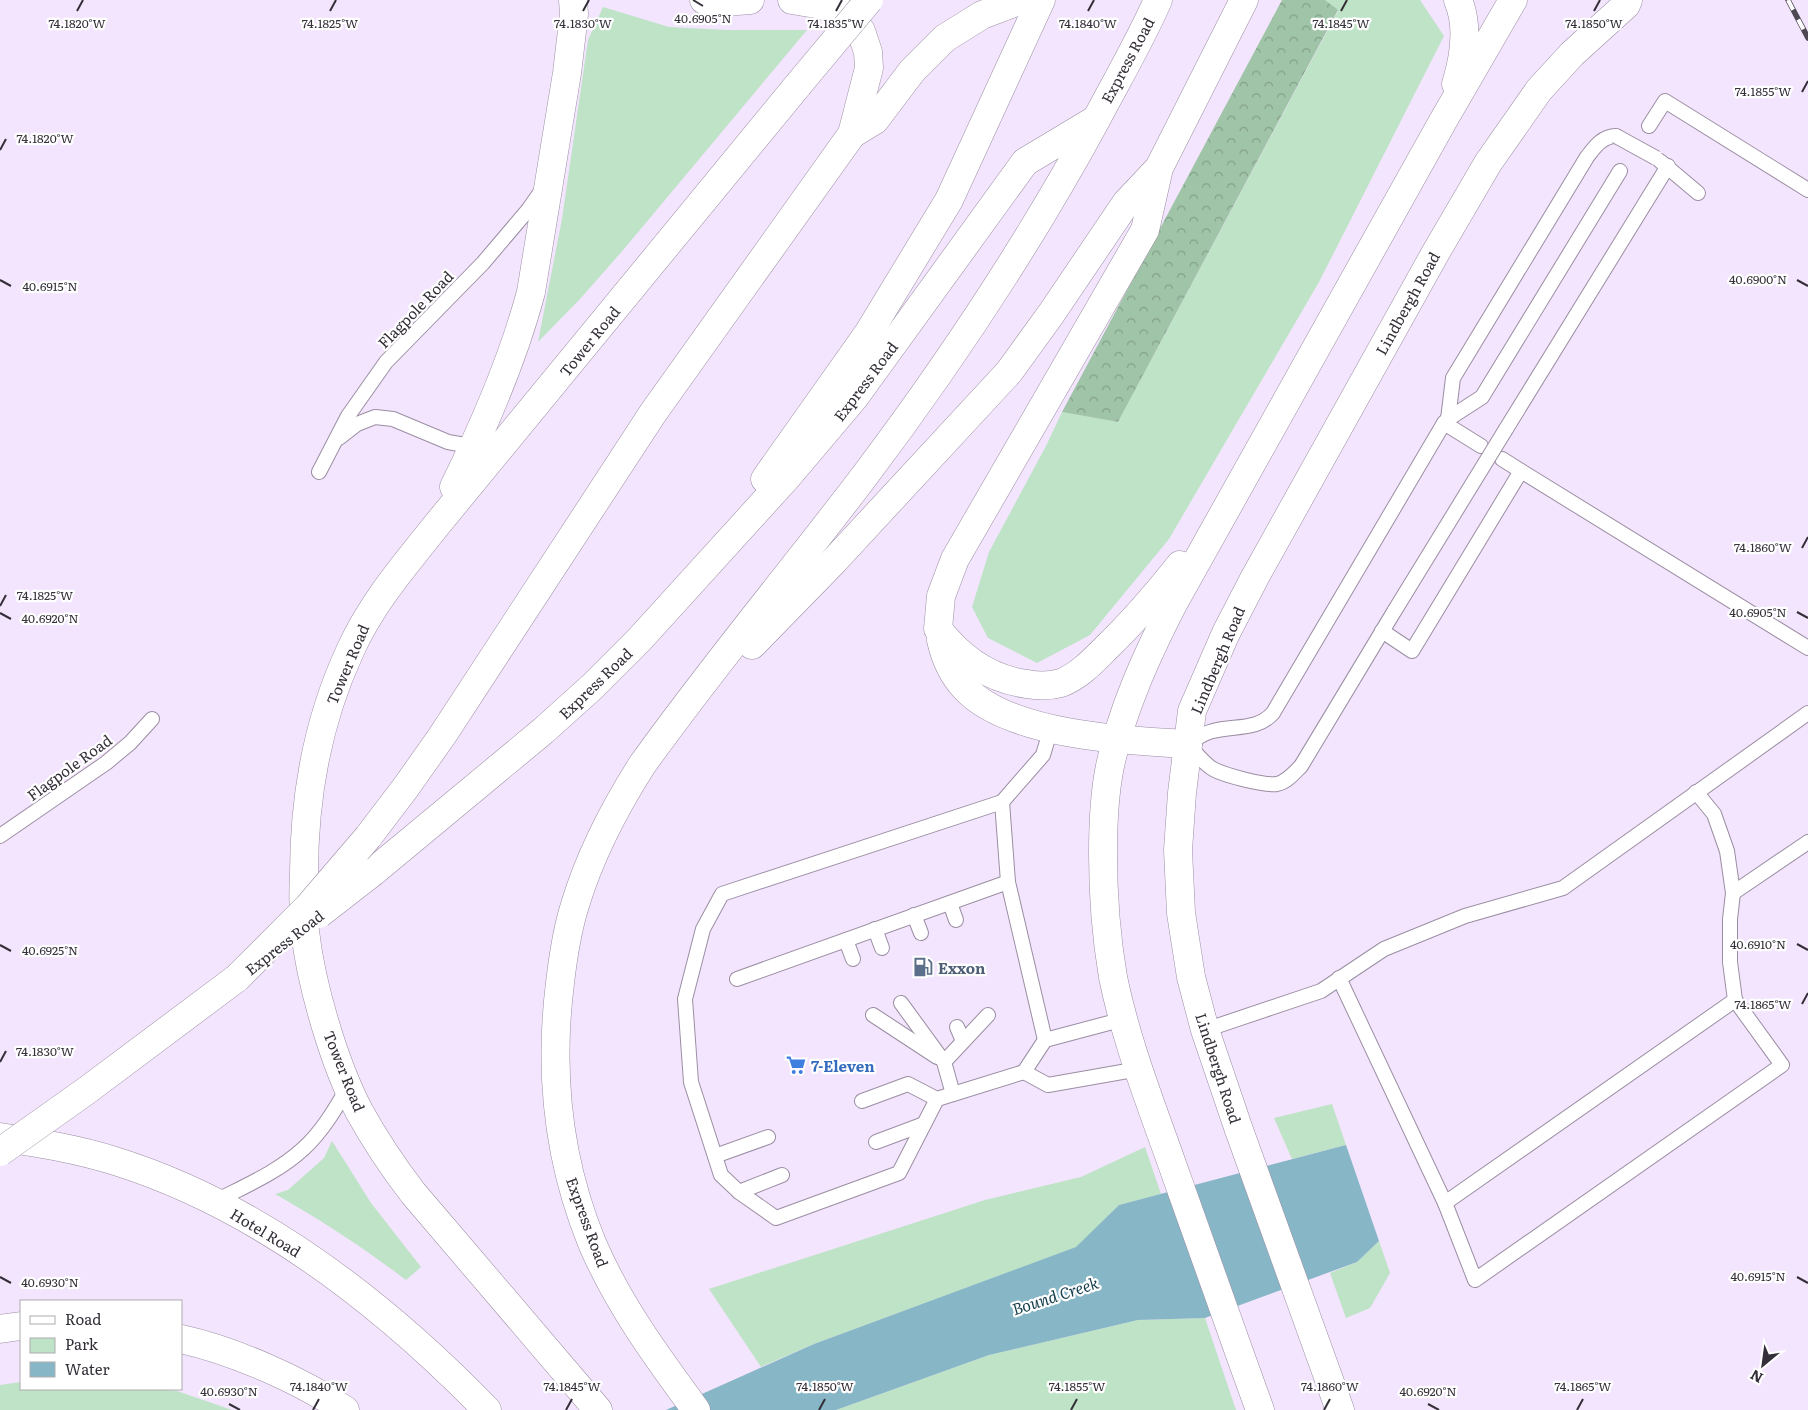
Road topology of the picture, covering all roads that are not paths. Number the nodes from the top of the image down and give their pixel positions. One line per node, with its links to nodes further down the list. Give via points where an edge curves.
1 (573, 0): 20 (street, via 574,14)
2 (704, 0): 3 (street)
3 (750, 0)
4 (792, 0): 16 (street, via 839,10 861,31 869,68)
5 (869, 0): 24 (street, Tower Road, bridge)
6 (1021, 0): 16 (street, via 982,15 945,38 912,71 875,120)
7 (1041, 0): 33 (street, via 949,200 869,332)
8 (1244, 0): 18 (street)
9 (1458, 0): 14 (street, via 1463,21 1462,55)
10 (1513, 0): 14 (street)
11 (1631, 2): 42 (street, Lindbergh Road, via 1572,54 1539,90 1483,171 1239,607 1192,711)
12 (1155, 6): 13 (street, Express Road)
13 (1096, 120): 33 (street, Express Road, via 1025,162 854,398); 41 (street, Express Road, via 1006,274 936,378 864,477)
14 (1443, 121): 31 (street)
15 (1649, 126): 21 (lane, via 1665,101)
16 (852, 134): 57 (street, bridge, via 653,412 406,787 308,907)
17 (1668, 166): 22 (lane); 23 (lane, bridge, via 1616,136 1602,140 1587,158 1453,378); 35 (lane, bridge)
18 (1159, 168): 34 (street, via 1145,230 955,558 941,596); 41 (street, via 1126,203 1032,342 994,389)
19 (1620, 171): 23 (lane, via 1482,397)
20 (549, 178): 25 (lane, Flagpole Road, via 528,210 483,263 386,362 348,416); 27 (street, via 523,321 506,373)
21 (1808, 190)
22 (1698, 193)
23 (1446, 421): 26 (lane); 42 (lane, via 1273,713 1266,720 1244,728 1213,730)
24 (511, 435): 27 (lane, via 488,447); 32 (street, Tower Road)
25 (335, 442): 27 (lane, via 357,424 375,417 393,419 448,442); 30 (lane, Flagpole Road)
26 (1481, 446)
27 (474, 447): 32 (street)
28 (1502, 459): 29 (lane)
29 (1521, 471): 35 (lane, via 1412,651); 36 (lane)
30 (319, 472)
31 (1234, 494): 34 (street, via 1139,615 1089,665 1061,682 1046,686 1030,685 995,677 969,661); 40 (street, via 1158,634)
32 (435, 527): 72 (street, Tower Road, via 378,599 350,650 330,700 309,796 304,860 305,931 317,992)
33 (686, 590): 57 (street, Express Road, bridge, via 593,686 543,731 373,872)
34 (938, 629): 39 (street, via 949,664 966,689 999,710)
35 (1382, 631): 42 (lane, via 1301,766 1286,780 1269,784 1225,775 1212,768)
36 (1808, 648)
37 (1808, 713): 43 (lane)
38 (152, 719): 45 (lane, Flagpole Road, via 106,763)
39 (1051, 728): 40 (street); 44 (lane, via 1043,756)
40 (1116, 739): 42 (street); 64 (street, via 1104,818 1103,881 1108,946)
41 (659, 742): 92 (street, Express Road, via 611,819 575,906 559,992 554,1064 559,1122 572,1186 592,1243 637,1327)
42 (1188, 744): 66 (street, Lindbergh Road, via 1182,792 1178,882 1191,977)
43 (1696, 792): 48 (lane, via 1714,814 1727,851); 58 (lane, via 1563,888 1465,916 1384,948)
44 (1002, 802): 47 (lane); 81 (lane, via 722,894 703,929 684,999 691,1082)
45 (0, 836)
46 (1808, 842): 48 (lane)
47 (1008, 882): 49 (lane); 67 (lane)
48 (1733, 893): 60 (lane, via 1730,962)
49 (950, 903): 50 (lane); 51 (lane)
50 (914, 915): 52 (lane); 53 (lane)
51 (956, 920)
52 (875, 929): 54 (lane); 55 (lane)
53 (921, 933)
54 (846, 940): 56 (lane); 59 (lane)
55 (882, 948)
56 (853, 959)
57 (237, 978): 80 (street, Express Road, bridge)
58 (1339, 978): 66 (lane, via 1321,990); 85 (lane)
59 (738, 979)
60 (1735, 1000): 85 (lane); 85 (lane, via 1782,1065 1475,1280)
61 (901, 1003): 69 (lane)
62 (873, 1015): 69 (lane)
63 (988, 1015): 68 (lane)
64 (1124, 1020): 67 (lane); 70 (street)
65 (957, 1027): 68 (lane)
66 (1206, 1030): 94 (street, Lindbergh Road)
67 (1045, 1040): 71 (lane)
68 (963, 1041): 69 (lane)
69 (944, 1062): 73 (lane)
70 (1139, 1069): 71 (lane, via 1048,1086); 93 (street)
71 (1024, 1072): 73 (lane)
72 (348, 1087): 84 (lane, via 304,1148 282,1166); 91 (street, Tower Road, via 376,1140 408,1186)
73 (953, 1094): 74 (lane)
74 (937, 1099): 75 (lane, via 908,1084); 76 (lane)
75 (862, 1101)
76 (924, 1124): 79 (lane); 83 (lane, via 899,1173 891,1176 776,1218)
77 (0, 1137): 84 (street, Hotel Road, via 58,1146 115,1161)
78 (768, 1137): 81 (lane)
79 (876, 1142)
80 (0, 1152)
81 (715, 1156): 83 (lane, via 721,1175)
82 (782, 1175): 83 (lane)
83 (739, 1192)
84 (214, 1202): 89 (street, Hotel Road, via 315,1261 364,1297 435,1357)
85 (1445, 1204)
86 (20, 1326): 87 (street)
87 (0, 1328)
88 (182, 1339): 90 (street, via 255,1364 318,1393)
89 (484, 1407)
90 (345, 1410)
91 (598, 1410)
92 (696, 1410)
93 (1260, 1410)
94 (1340, 1410)

